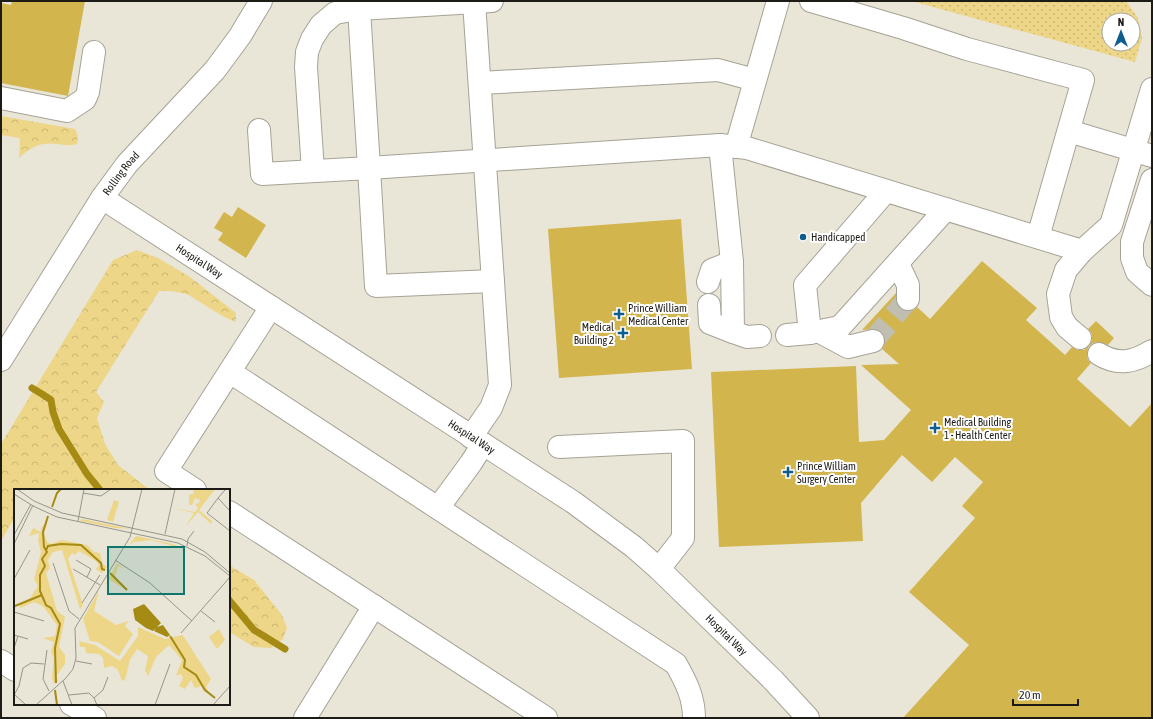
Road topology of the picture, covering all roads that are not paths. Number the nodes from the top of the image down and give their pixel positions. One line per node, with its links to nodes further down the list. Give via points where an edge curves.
1 (261, 1): 20 (street, Rolling Road, via 225,57 127,164)
2 (778, 1): 7 (street)
3 (811, 1): 12 (street, via 967,49 1083,80)
4 (483, 2): 5 (street); 8 (street)
5 (359, 5): 16 (street); 17 (street, via 335,13 321,25 307,52)
6 (94, 52): 10 (street, via 85,99 67,111)
7 (755, 80): 8 (street, via 718,70); 13 (street)
8 (480, 83): 15 (street)
9 (1152, 89): 14 (street)
10 (1, 98)
11 (259, 130): 17 (street, via 262,174)
12 (1069, 131): 14 (street); 22 (street)
13 (728, 146): 15 (street); 19 (street, via 747,148); 24 (street)
14 (1143, 153): 23 (street, via 1111,225)
15 (485, 161): 16 (street); 26 (street)
16 (369, 168): 17 (street); 26 (street, via 376,286)
17 (313, 171)
18 (1152, 180): 28 (street, via 1132,242 1132,258 1138,272)
19 (886, 191): 21 (street); 33 (street, via 805,285)
20 (102, 198): 31 (street, Hospital Way); 40 (street, Rolling Road)
21 (946, 209): 22 (street); 25 (street)
22 (1038, 237): 23 (street)
23 (1082, 251): 36 (street, via 1066,270 1058,294 1061,317 1067,327)
24 (732, 262): 27 (street, via 712,270); 32 (street)
25 (898, 264): 29 (street, via 908,285); 33 (street, via 840,327)
26 (493, 281): 42 (street, via 500,385)
27 (708, 282)
28 (1152, 285)
29 (908, 299)
30 (709, 305): 32 (street, via 710,323)
31 (271, 308): 41 (street); 42 (street, Hospital Way)
32 (733, 332): 35 (street, via 747,337)
33 (815, 333): 34 (street); 37 (street, via 848,347)
34 (787, 335)
35 (760, 336)
36 (1080, 338)
37 (873, 341)
38 (1152, 351): 39 (street, via 1128,361 1108,360)
39 (1099, 354)
40 (1, 360)
41 (230, 372): 44 (street, via 166,471); 45 (street)
42 (477, 440): 45 (street, via 471,463); 47 (street, Hospital Way, via 607,526)
43 (559, 447): 47 (street, via 684,441 684,538)
44 (193, 489)
45 (438, 508): 55 (street, via 676,664 688,686)
46 (230, 513): 48 (street)
47 (659, 569): 56 (street, Hospital Way, via 773,680)
48 (374, 606): 53 (street); 54 (street)
49 (1, 661): 50 (street)
50 (14, 669)
51 (72, 705): 52 (street)
52 (95, 718)
53 (305, 718)
54 (546, 718)
55 (694, 718)
56 (808, 718)

